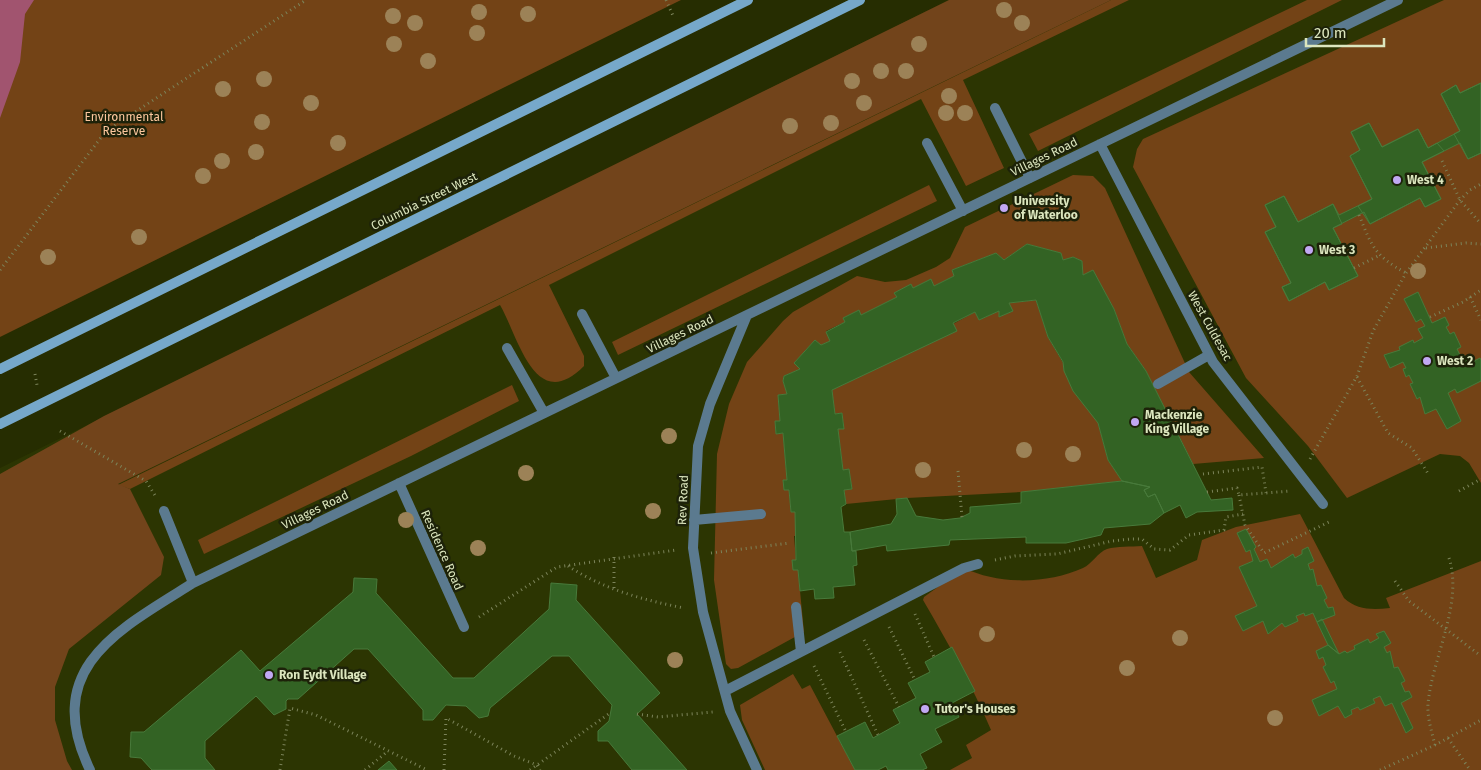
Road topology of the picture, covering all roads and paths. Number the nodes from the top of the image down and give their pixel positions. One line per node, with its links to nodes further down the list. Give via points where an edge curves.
1 (306, 0): 19 (path, via 106,131)
2 (748, 0): 29 (main road)
3 (860, 0): 36 (main road, Columbia Street West)
4 (1398, 0): 7 (lane, Villages Road)
5 (995, 108): 9 (lane)
6 (927, 143): 12 (lane)
7 (1100, 144): 9 (lane, Villages Road); 28 (lane, West Culdesac)
8 (1442, 161): 11 (path)
9 (1030, 178): 12 (lane, Villages Road)
10 (1481, 184): 11 (path)
11 (1460, 200): 14 (path); 16 (path)
12 (963, 211): 24 (lane, Villages Road)
13 (1359, 215): 17 (path, via 1373,248)
14 (1481, 224)
15 (1481, 244): 16 (path)
16 (1425, 248): 20 (path)
17 (1380, 255): 18 (path); 20 (path)
18 (1354, 268)
19 (0, 270)
20 (1406, 273): 31 (path, via 1373,331)
21 (1481, 290): 22 (path)
22 (1470, 297): 25 (path); 26 (path)
23 (582, 314): 32 (lane)
24 (747, 315): 32 (lane, Villages Road); 54 (lane, Rev Road, via 710,404 698,446)
25 (1430, 317)
26 (1481, 320)
27 (507, 348): 35 (lane)
28 (1210, 355): 33 (lane); 40 (lane, West Culdesac)
29 (0, 369)
30 (35, 374): 34 (path)
31 (1357, 376): 40 (path, via 1318,447); 41 (path, via 1388,433 1412,448)
32 (616, 378): 35 (lane, Villages Road)
33 (1158, 384)
34 (37, 388)
35 (544, 413): 43 (lane, Villages Road)
36 (0, 424)
37 (60, 431): 50 (path, via 146,481)
38 (958, 471): 53 (path)
39 (1203, 474): 47 (path, via 1262,467)
40 (1299, 474): 44 (lane, West Culdesac)
41 (1429, 475)
42 (1481, 479): 45 (path)
43 (398, 483): 63 (lane, Villages Road); 70 (lane, Residence Road)
44 (1311, 490): 47 (path); 49 (lane, West Culdesac)
45 (1459, 491)
46 (1207, 492): 48 (path, via 1237,488)
47 (1266, 493): 48 (path)
48 (1239, 495): 52 (path)
49 (1324, 504)
50 (164, 510): 63 (lane)
51 (761, 514): 54 (lane)
52 (1243, 514): 55 (path, via 1246,525 1264,553); 60 (path, via 1226,517 1224,530 1189,535 1170,550 1154,549 1142,539 1131,539 1057,554 1015,556)
53 (962, 517)
54 (694, 520): 57 (lane, Rev Road)
55 (1332, 521)
56 (790, 544): 57 (path)
57 (694, 551): 59 (path); 68 (lane, Rev Road)
58 (1448, 555): 71 (path, via 1453,570)
59 (614, 557): 61 (path); 64 (path)
60 (978, 564): 65 (lane)
61 (568, 566): 64 (path, via 587,579); 70 (path, via 557,567)
62 (1395, 581): 71 (path, via 1409,601)
63 (193, 583): 89 (lane, Villages Road, via 120,631 81,677 75,690 74,709 81,751)
64 (614, 589): 68 (path, via 649,601)
65 (908, 597): 67 (lane); 75 (path)
66 (796, 607): 73 (lane)
67 (882, 611): 69 (lane); 76 (path)
68 (703, 612): 77 (lane, Rev Road)
69 (856, 624): 72 (lane); 78 (path)
70 (464, 627)
71 (1447, 629): 74 (path); 86 (path, via 1428,706)
72 (833, 636): 73 (lane); 84 (path)
73 (803, 651): 77 (lane); 83 (path)
74 (1481, 656)
75 (934, 657)
76 (915, 680)
77 (725, 691): 79 (lane, Rev Road)
78 (898, 707)
79 (730, 711): 81 (path, via 658,717); 96 (lane, Rev Road)
80 (610, 712): 88 (path)
81 (636, 714)
82 (1481, 720): 85 (path)
83 (846, 732)
84 (878, 735)
85 (1448, 738): 86 (path); 98 (path)
86 (1435, 746): 97 (path)
87 (388, 751): 90 (path, via 316,715 290,708); 91 (path); 92 (path)
88 (537, 765): 93 (path, via 446,718); 94 (path); 95 (path)
89 (90, 770)
90 (280, 770)
91 (365, 770)
92 (427, 770)
93 (444, 770)
94 (530, 770)
95 (540, 770)
96 (757, 770)
97 (1380, 770)
98 (1470, 770)

